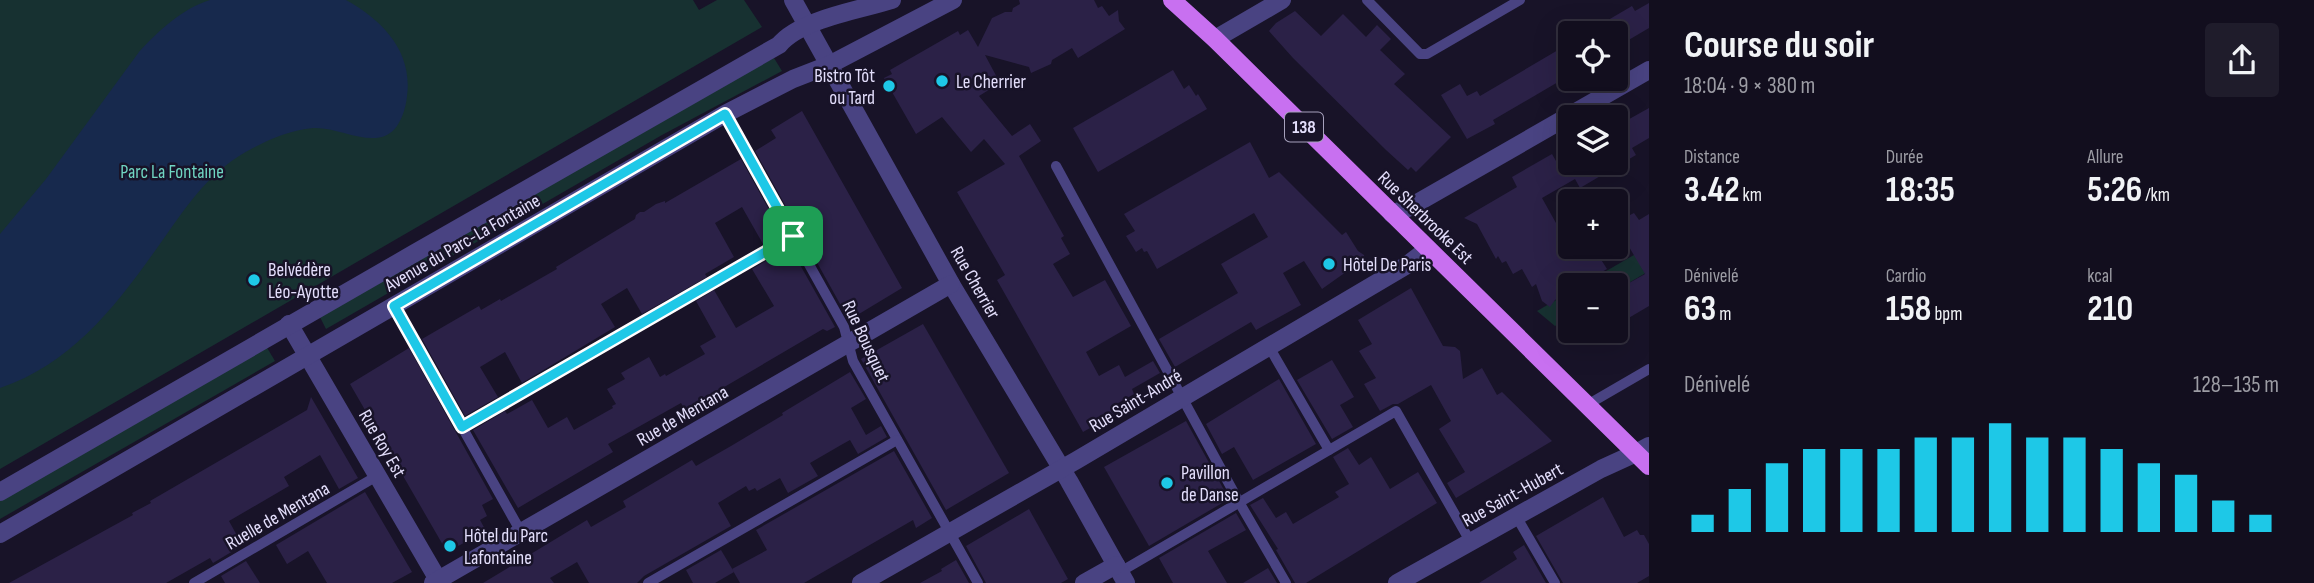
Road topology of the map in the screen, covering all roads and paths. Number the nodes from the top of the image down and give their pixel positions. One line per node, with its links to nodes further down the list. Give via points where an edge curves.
1 (793, 0): 8 (street, Rue Cherrier)
2 (892, 0): 8 (street, Avenue du Parc-La Fontaine)
3 (953, 0): 10 (street, Avenue du Parc-La Fontaine)
4 (1172, 0): 9 (main road, Rue Sherbrooke Est / 138)
5 (1282, 0): 9 (street)
6 (1367, 0): 7 (lane, via 1420,54 1427,54)
7 (1520, 0)
8 (806, 25): 10 (street, Rue Cherrier); 19 (street, Avenue du Parc-La Fontaine, via 779,45)
9 (1216, 39): 14 (main road, Rue Sherbrooke Est / 138)
10 (829, 65): 12 (street, Avenue du Parc-La Fontaine); 17 (street, Rue Cherrier)
11 (1649, 70): 14 (street)
12 (725, 114): 15 (lane, Rue Bousquet); 18 (street, Avenue du Parc-La Fontaine)
13 (1056, 166): 24 (lane)
14 (1392, 214): 16 (main road, Rue Sherbrooke Est / 138)
15 (793, 236): 20 (lane, Rue Bousquet, via 844,327); 26 (lane)
16 (1428, 249): 21 (street, Rue Saint-André); 25 (main road, Rue Sherbrooke Est / 138)
17 (951, 284): 20 (street, Rue de Mentana); 31 (street, Rue Cherrier)
18 (394, 306): 22 (street, Avenue du Parc-La Fontaine); 26 (lane)
19 (289, 324): 22 (street, Rue Roy Est); 33 (street, Avenue du Parc-La Fontaine)
20 (848, 344): 27 (lane, Rue Bousquet); 36 (street, Rue de Mentana)
21 (1268, 345): 24 (street, Rue Saint-André); 28 (lane)
22 (308, 356): 32 (street, Rue Roy Est); 38 (street, Avenue du Parc-La Fontaine)
23 (1649, 369): 25 (lane)
24 (1182, 397): 31 (street, Rue Saint-André); 34 (lane)
25 (1587, 405): 29 (main road, Rue Sherbrooke Est / 138)
26 (462, 427): 36 (lane)
27 (897, 440): 37 (lane, Rue Bousquet); 43 (lane)
28 (1329, 450): 34 (lane); 39 (lane, via 1396,411)
29 (1642, 450): 30 (main road, Rue Sherbrooke Est / 138); 35 (street, Rue Saint-Hubert)
30 (1649, 466)
31 (1061, 469): 37 (street, Rue Saint-André); 40 (street, Rue Cherrier)
32 (377, 476): 41 (street, Rue Roy Est); 42 (lane, Ruelle de Mentana)
33 (0, 492)
34 (1239, 502): 40 (lane); 47 (lane)
35 (1516, 516): 39 (street, Rue Saint-Hubert); 49 (lane)
36 (521, 532): 41 (street, Rue de Mentana)
37 (949, 532): 44 (street, Rue Saint-André); 45 (lane, Rue Bousquet)
38 (0, 534)
39 (1470, 541): 48 (street, Rue Saint-Hubert)
40 (1121, 573): 46 (street)
41 (437, 582)
42 (194, 583)
43 (648, 583)
44 (861, 583)
45 (978, 583)
46 (1084, 583)
47 (1286, 583)
48 (1397, 583)
49 (1555, 583)

